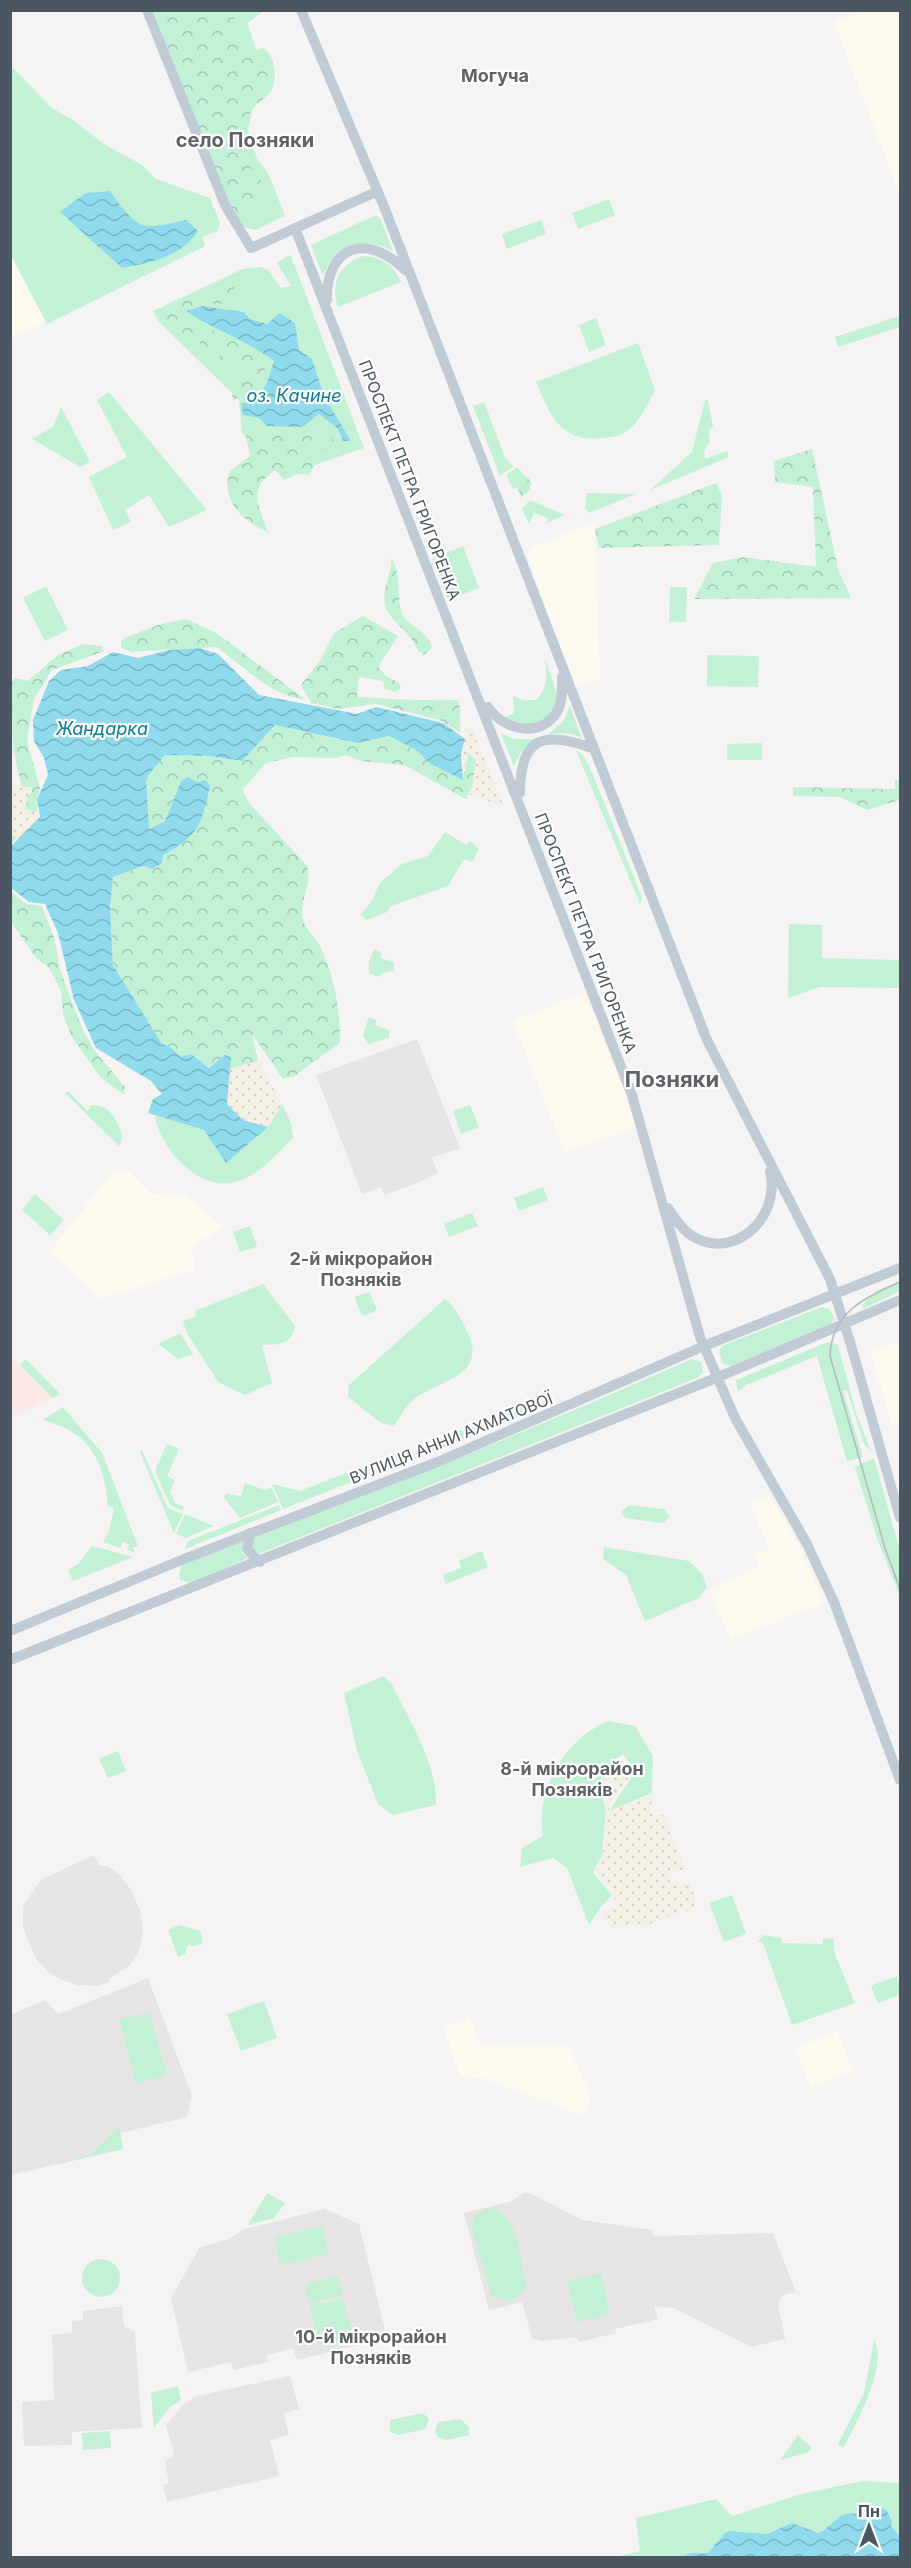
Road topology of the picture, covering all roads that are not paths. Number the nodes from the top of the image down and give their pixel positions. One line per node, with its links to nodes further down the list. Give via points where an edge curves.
1 (147, 10): 4 (main road, via 225,206 251,248)
2 (301, 10): 3 (main road)
3 (378, 191): 4 (main road); 5 (main road)
4 (295, 228): 6 (main road, ПРОСПЕКТ ПЕТРА ГРИГОРЕНКА)
5 (410, 275): 6 (main road, via 374,248 351,250 331,267); 7 (main road)
6 (327, 308): 8 (main road, ПРОСПЕКТ ПЕТРА ГРИГОРЕНКА)
7 (562, 668): 8 (main road, via 559,709 550,719 526,729 496,720); 9 (main road)
8 (476, 689): 10 (main road, ПРОСПЕКТ ПЕТРА ГРИГОРЕНКА)
9 (592, 748): 10 (main road, via 565,738 538,742 522,762); 11 (main road, via 707,1040)
10 (519, 799): 12 (main road, ПРОСПЕКТ ПЕТРА ГРИГОРЕНКА, via 632,1095)
11 (766, 1158): 12 (main road, via 772,1180 770,1205 753,1230 744,1236 717,1243 703,1241 678,1224); 14 (main road, via 830,1279)
12 (660, 1195): 17 (main road, ПРОСПЕКТ ПЕТРА ГРИГОРЕНКА)
13 (900, 1268): 14 (main road, ВУЛИЦЯ АННИ АХМАТОВОЇ)
14 (833, 1294): 16 (main road); 17 (main road, ВУЛИЦЯ АННИ АХМАТОВОЇ)
15 (900, 1300): 16 (main road)
16 (844, 1323): 18 (main road); 19 (main road)
17 (704, 1346): 18 (main road, ПРОСПЕКТ ПЕТРА ГРИГОРЕНКА); 20 (main road, ВУЛИЦЯ АННИ АХМАТОВОЇ, via 435,1463)
18 (716, 1378): 21 (main road); 24 (main road, ПРОСПЕКТ ПЕТРА ГРИГОРЕНКА, via 807,1544 834,1602)
19 (900, 1518)
20 (250, 1533): 21 (main road, via 247,1549); 22 (main road, ВУЛИЦЯ АННИ АХМАТОВОЇ)
21 (260, 1562): 23 (main road)
22 (10, 1631)
23 (10, 1660)
24 (900, 1780)

